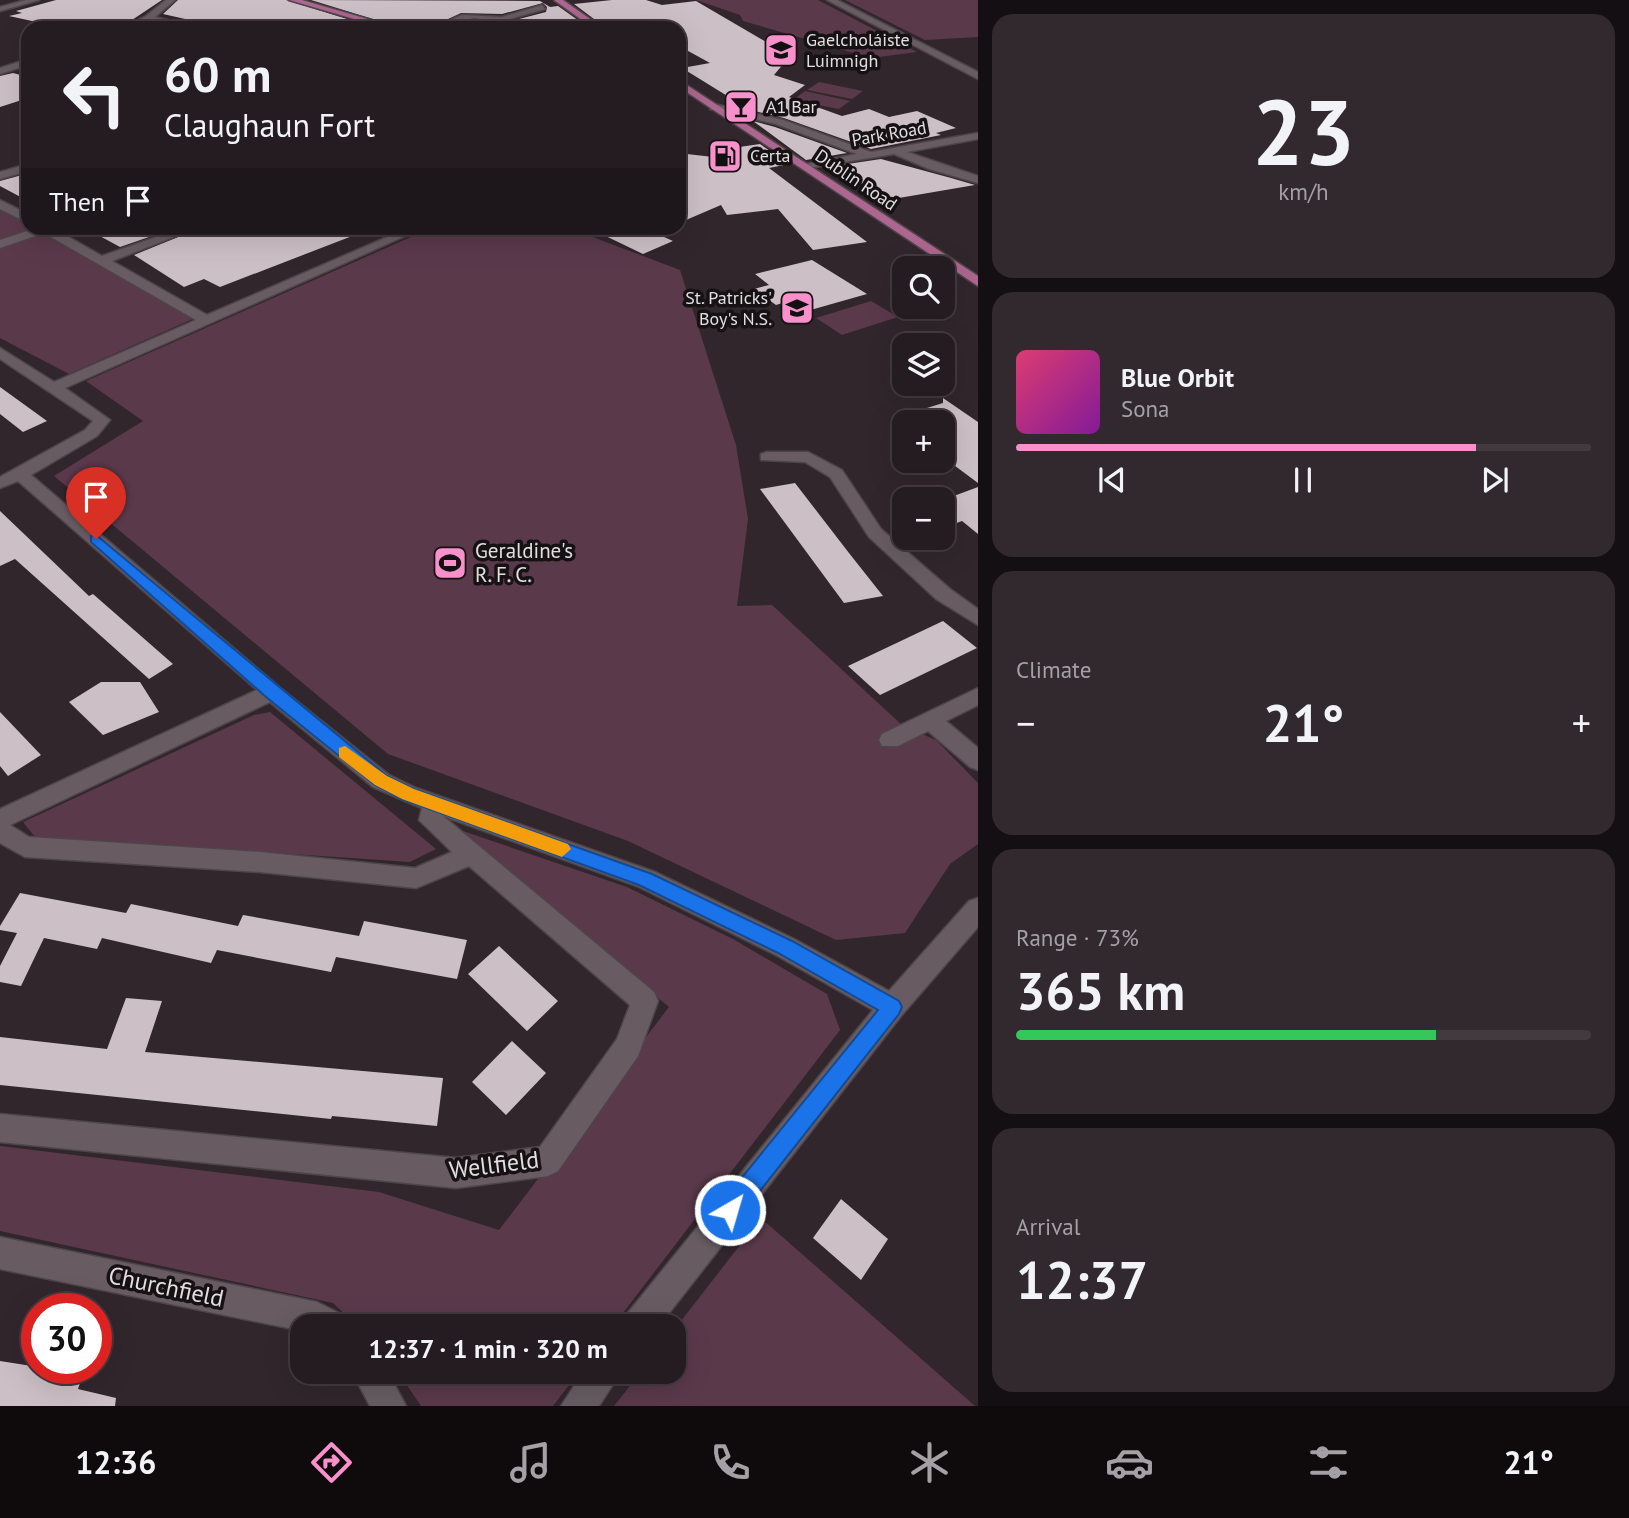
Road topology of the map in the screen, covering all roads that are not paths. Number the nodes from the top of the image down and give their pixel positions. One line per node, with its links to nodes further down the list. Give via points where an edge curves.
1 (35, 0): 7 (street)
2 (171, 0): 8 (street)
3 (293, 0): 12 (main road)
4 (558, 0): 15 (main road)
5 (831, 0): 18 (street)
6 (542, 7): 9 (street)
7 (0, 9)
8 (149, 18): 10 (street); 11 (street)
9 (506, 18): 13 (street, via 467,16); 14 (street)
10 (142, 21)
11 (163, 21)
12 (370, 21)
13 (454, 21)
14 (515, 21)
15 (589, 21)
16 (21, 64): 17 (street)
17 (0, 71)
18 (978, 76)
19 (686, 88): 21 (main road, Dublin Road)
20 (686, 101): 21 (main road)
21 (714, 107): 24 (street, via 790,126); 25 (main road, Dublin Road)
22 (978, 136): 23 (street, Park Road)
23 (897, 151): 24 (street, Park Road); 28 (street)
24 (870, 155): 25 (street, Park Road)
25 (806, 167): 37 (main road, Dublin Road)
26 (21, 169): 27 (street)
27 (0, 176)
28 (978, 180)
29 (0, 204): 30 (street)
30 (21, 215)
31 (25, 235): 35 (street)
32 (57, 235): 36 (street)
33 (172, 235): 36 (street)
34 (401, 235): 38 (street)
35 (0, 244)
36 (102, 260): 38 (street)
37 (978, 282)
38 (204, 319): 40 (street)
39 (0, 352): 40 (street)
40 (57, 386): 42 (street, via 102,420 91,433)
41 (767, 457): 44 (street, via 808,457 836,474 875,533 943,594)
42 (20, 474): 43 (street); 45 (street)
43 (0, 483)
44 (978, 618)
45 (272, 692): 50 (street, via 381,781); 51 (street)
46 (978, 696): 47 (street)
47 (930, 720): 48 (street); 49 (street)
48 (890, 740)
49 (978, 761)
50 (435, 803): 53 (street, Wellfield, via 431,820); 55 (street, via 646,880 785,947)
51 (0, 819)
52 (0, 830): 53 (street, via 25,847 260,862 416,878)
53 (471, 855): 56 (street, Wellfield, via 645,1000 628,1047 548,1161 456,1173)
54 (978, 909): 55 (street)
55 (892, 1007): 59 (street)
56 (0, 1128)
57 (0, 1254): 58 (street, Churchfield)
58 (297, 1314)
59 (649, 1314)
60 (376, 1384): 62 (street)
61 (595, 1384): 63 (street)
62 (389, 1406)
63 (578, 1406)

